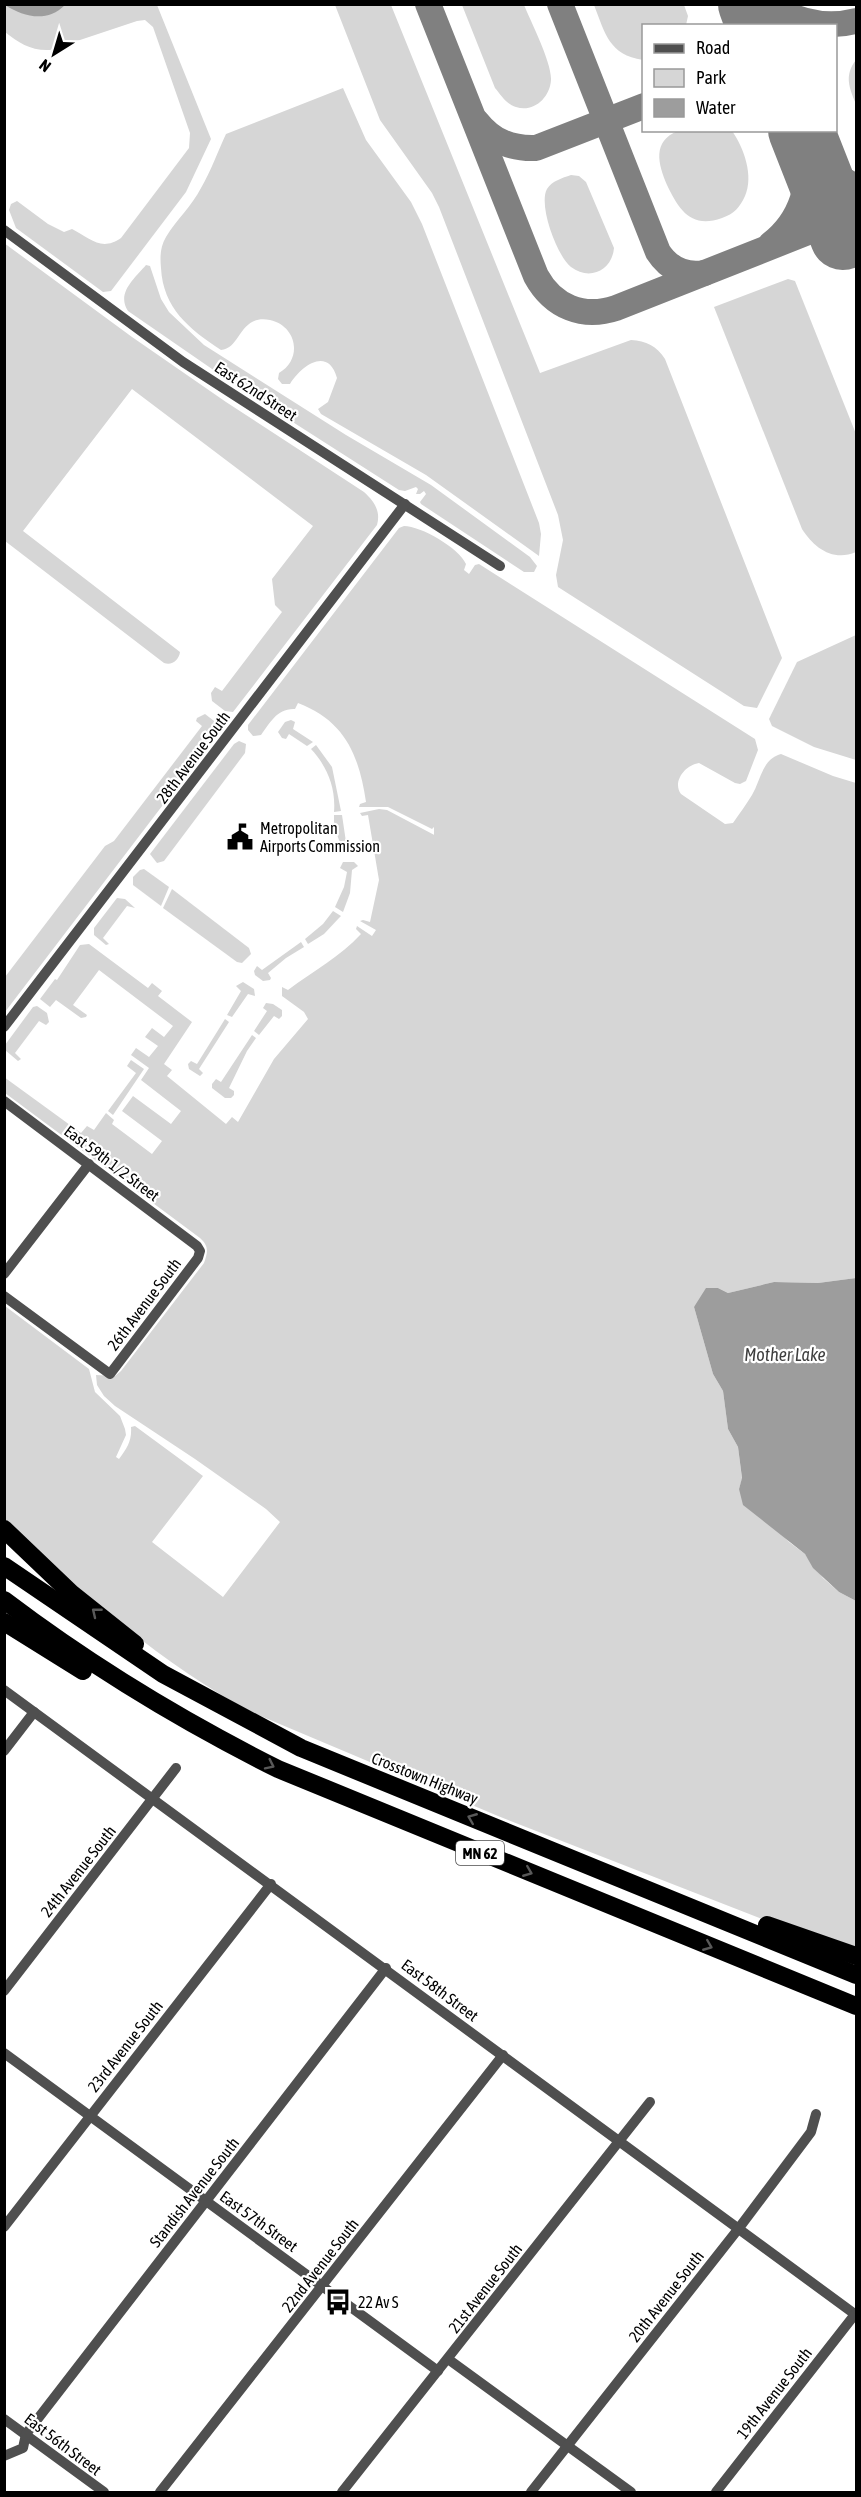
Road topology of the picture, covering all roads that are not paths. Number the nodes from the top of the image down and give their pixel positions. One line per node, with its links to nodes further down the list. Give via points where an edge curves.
1 (4, 230): 2 (street, East 62nd Street, via 183,362)
2 (405, 504): 3 (street, East 62nd Street); 4 (street, 28th Avenue South)
3 (500, 566)
4 (4, 1027)
5 (4, 1101): 6 (street, East 59th 1/2 Street)
6 (89, 1164): 7 (street, East 59th 1/2 Street); 8 (street)
7 (200, 1251): 9 (street, 26th Avenue South, via 110,1374)
8 (4, 1274)
9 (4, 1296)
10 (4, 1529): 15 (highway, one-way to 10, via 71,1593)
11 (4, 1566): 15 (highway, Crosstown Highway / MN 62, via 122,1648)
12 (4, 1600): 17 (highway, MN 62, via 132,1689)
13 (4, 1622): 17 (highway, via 129,1700)
14 (4, 1690): 16 (street, East 58th Street)
15 (208, 1700): 21 (highway, Crosstown Highway / MN 62, one-way to 15, via 301,1748)
16 (34, 1712): 18 (street); 20 (street, East 58th Street)
17 (218, 1739): 24 (highway, MN 62, one-way to 24, via 343,1797)
18 (4, 1751)
19 (176, 1768): 20 (street, 24th Avenue South)
20 (153, 1798): 22 (street, East 58th Street); 27 (street, 24th Avenue South)
21 (624, 1879): 23 (highway, via 725,1909); 26 (highway, Crosstown Highway / MN 62)
22 (271, 1884): 25 (street, East 58th Street); 34 (street, 23rd Avenue South)
23 (856, 1956)
24 (745, 1961): 28 (highway, MN 62); 29 (highway)
25 (386, 1968): 31 (street, East 58th Street); 36 (street, Standish Avenue South)
26 (856, 1975)
27 (4, 1991)
28 (856, 2006)
29 (856, 2018)
30 (4, 2053): 34 (street, East 57th Street)
31 (503, 2055): 35 (street, East 58th Street); 39 (street, 22nd Avenue South)
32 (650, 2102): 35 (street, 21st Avenue South)
33 (816, 2114): 38 (street, 20th Avenue South, via 811,2132)
34 (90, 2116): 36 (street, East 57th Street); 37 (street, 23rd Avenue South)
35 (620, 2142): 38 (street, East 58th Street); 41 (street, 21st Avenue South)
36 (206, 2201): 39 (street, East 57th Street); 44 (street, Standish Avenue South)
37 (4, 2227)
38 (739, 2228): 40 (street, East 58th Street); 45 (street, 20th Avenue South)
39 (322, 2286): 42 (street, East 57th Street); 48 (street, 22nd Avenue South)
40 (856, 2314): 52 (street, 19th Avenue South)
41 (448, 2359): 42 (street, 21st Avenue South); 45 (street)
42 (438, 2371): 49 (street, 21st Avenue South)
43 (4, 2419): 44 (street, East 56th Street)
44 (26, 2434): 46 (street, Standish Avenue South, via 23,2448); 47 (street, East 56th Street)
45 (567, 2446): 50 (street, 20th Avenue South); 51 (street)
46 (4, 2456)
47 (104, 2493)
48 (160, 2493)
49 (342, 2493)
50 (531, 2493)
51 (631, 2493)
52 (716, 2493)

